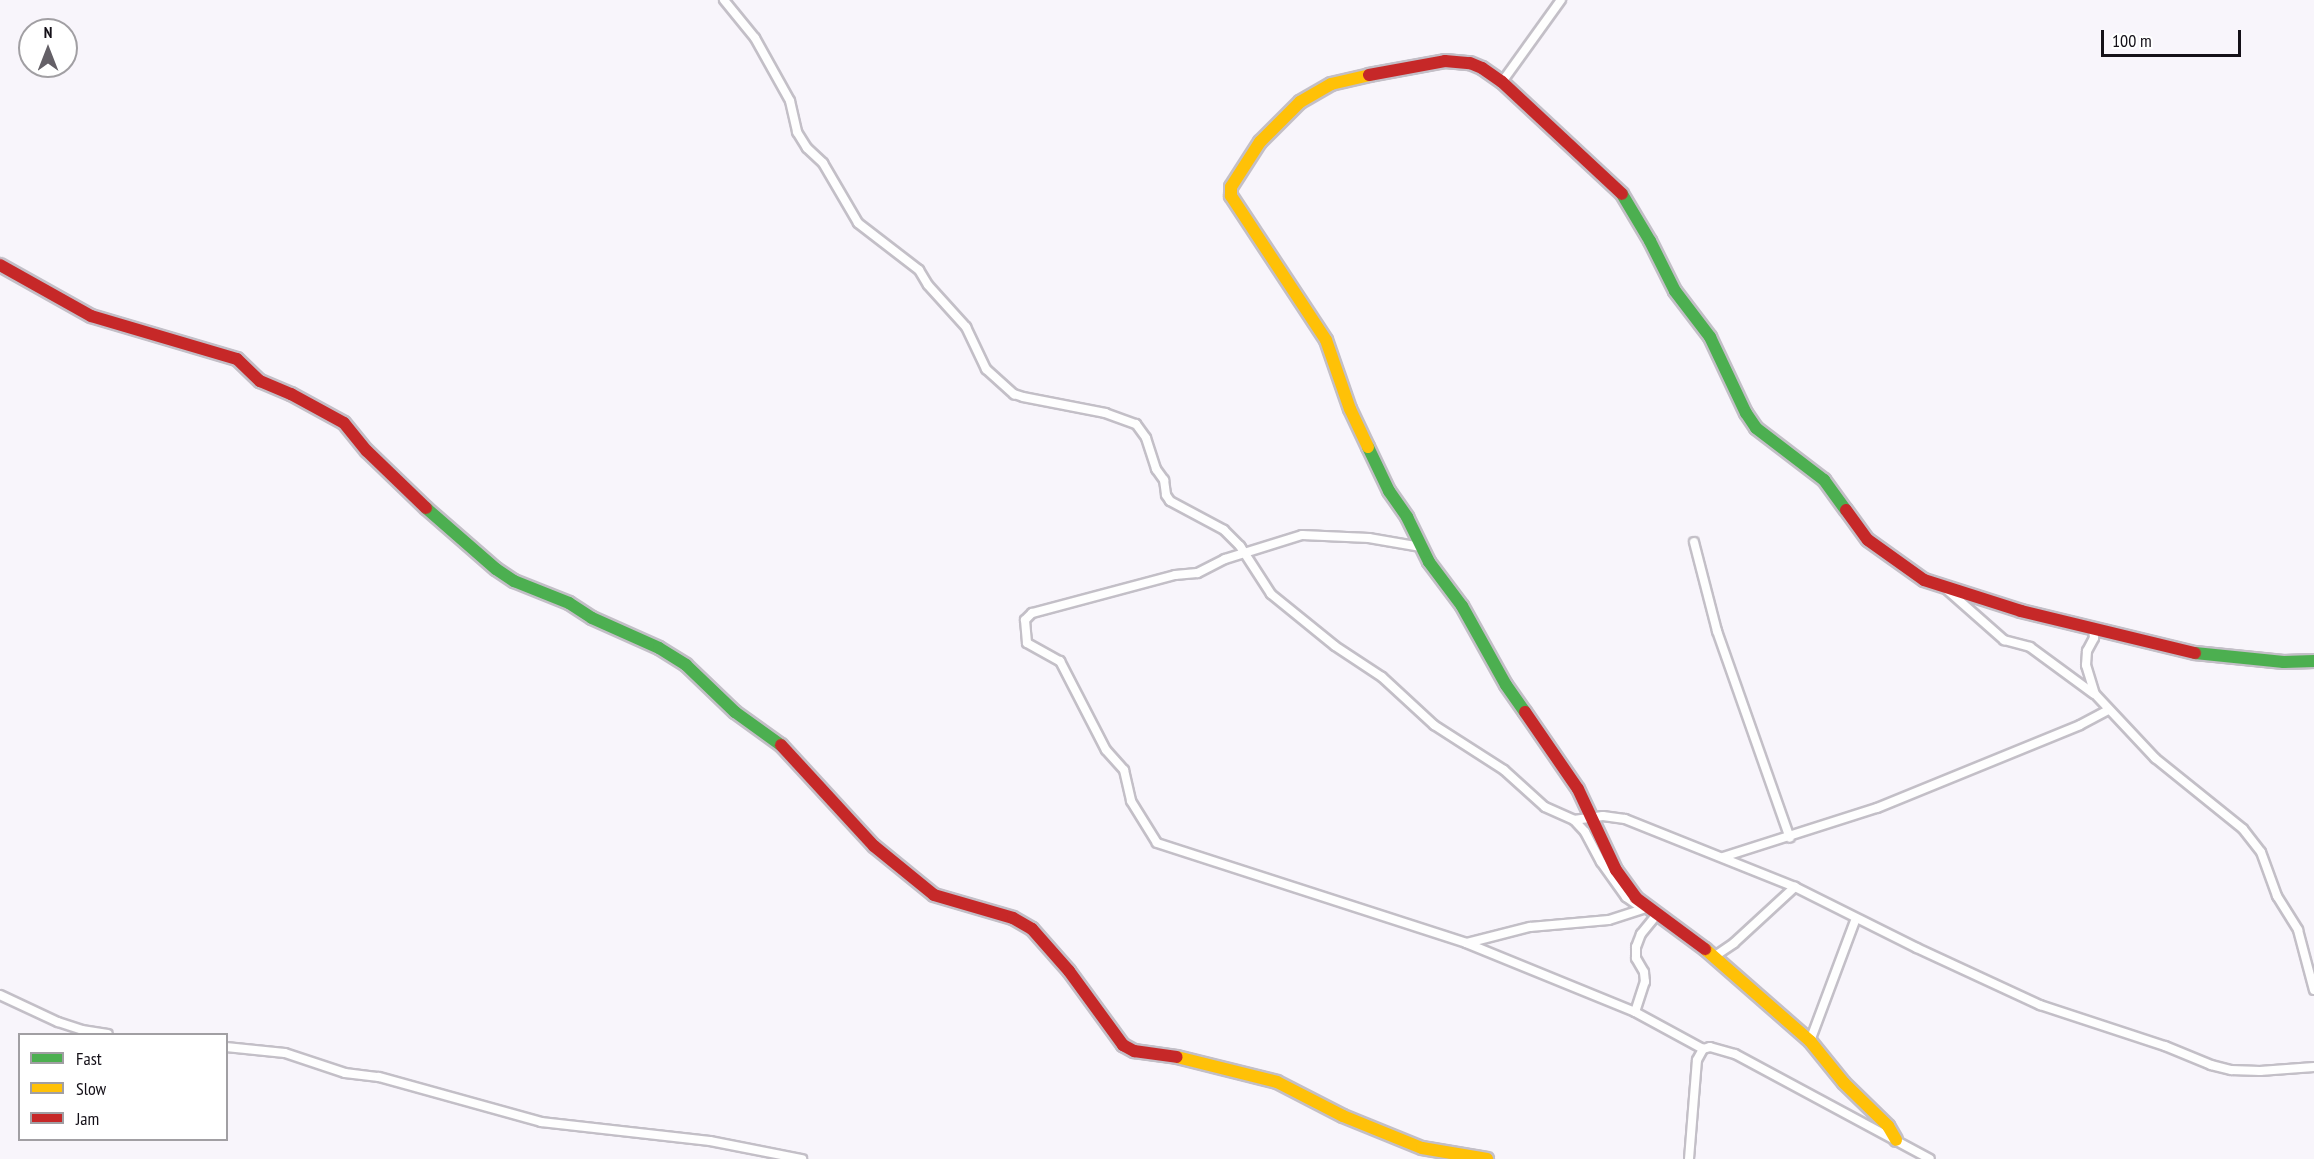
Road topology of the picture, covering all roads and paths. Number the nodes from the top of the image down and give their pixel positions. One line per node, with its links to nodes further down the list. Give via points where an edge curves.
1 (724, 0): 7 (street, via 754,38 790,101 797,132 823,163 858,223 919,270 966,327 986,369 1014,394 1105,413 1136,424 1146,438 1170,501 1218,525)
2 (1561, 0): 3 (street)
3 (1502, 82): 6 (street, via 1482,68 1458,61 1380,72 1331,84 1300,102 1260,142 1231,187 1231,196 1240,212 1326,340 1375,465); 8 (street, via 1621,193 1675,291 1710,337 1756,428 1824,480 1868,540 1917,576)
4 (0, 265): 34 (street, via 91,316 237,360 260,381 344,423 410,494 496,569 686,664 735,712 781,745 874,846 934,895 1013,918 1032,929 1069,971 1123,1045 1277,1082 1343,1116 1422,1148)
5 (1694, 543): 15 (street, via 1717,631)
6 (1421, 547): 7 (street, via 1375,538 1308,534); 13 (street, via 1462,606 1506,685 1578,789)
7 (1244, 554): 14 (street, via 1271,594 1335,646 1382,677 1434,725 1504,770 1539,803); 22 (street, via 1197,573 1175,575 1032,613 1025,620 1027,643 1051,654 1066,669 1072,689 1106,750 1124,770 1131,801 1157,843)
8 (1945, 588): 9 (street); 11 (street, via 2004,640 2030,647)
9 (2093, 627): 10 (street, via 2201,654); 11 (street, via 2094,638 2086,664)
10 (2314, 661)
11 (2094, 694): 12 (street)
12 (2108, 710): 15 (street, via 1877,808); 24 (street, via 2155,758 2243,829 2260,852 2277,896 2298,930)
13 (1591, 817): 14 (street); 16 (street, via 1625,819); 21 (street, via 1604,849 1629,891)
14 (1574, 820): 18 (street, via 1626,897)
15 (1790, 838): 16 (street)
16 (1723, 857): 17 (street)
17 (1795, 887): 20 (street); 23 (street)
18 (1642, 909): 19 (street); 22 (street, via 1609,920 1530,927)
19 (1655, 917): 21 (street); 26 (street, via 1636,947 1636,958 1646,982)
20 (1856, 918): 28 (street); 31 (street, via 2040,1005 2211,1065 2260,1071)
21 (1673, 926): 23 (street)
22 (1466, 943): 26 (street)
23 (1715, 956): 28 (street)
24 (2314, 990)
25 (0, 995): 27 (street, via 58,1022)
26 (1635, 1012): 30 (street)
27 (98, 1033)
28 (1810, 1041): 32 (street)
29 (228, 1047): 33 (street, via 285,1053 345,1073 391,1080 541,1122 699,1139)
30 (1703, 1049): 32 (street, via 1718,1048 1735,1054); 35 (street, via 1696,1060)
31 (2314, 1067)
32 (1902, 1143): 36 (street); 37 (street)
33 (802, 1159)
34 (1487, 1159)
35 (1689, 1159)
36 (1916, 1159)
37 (1930, 1159)

